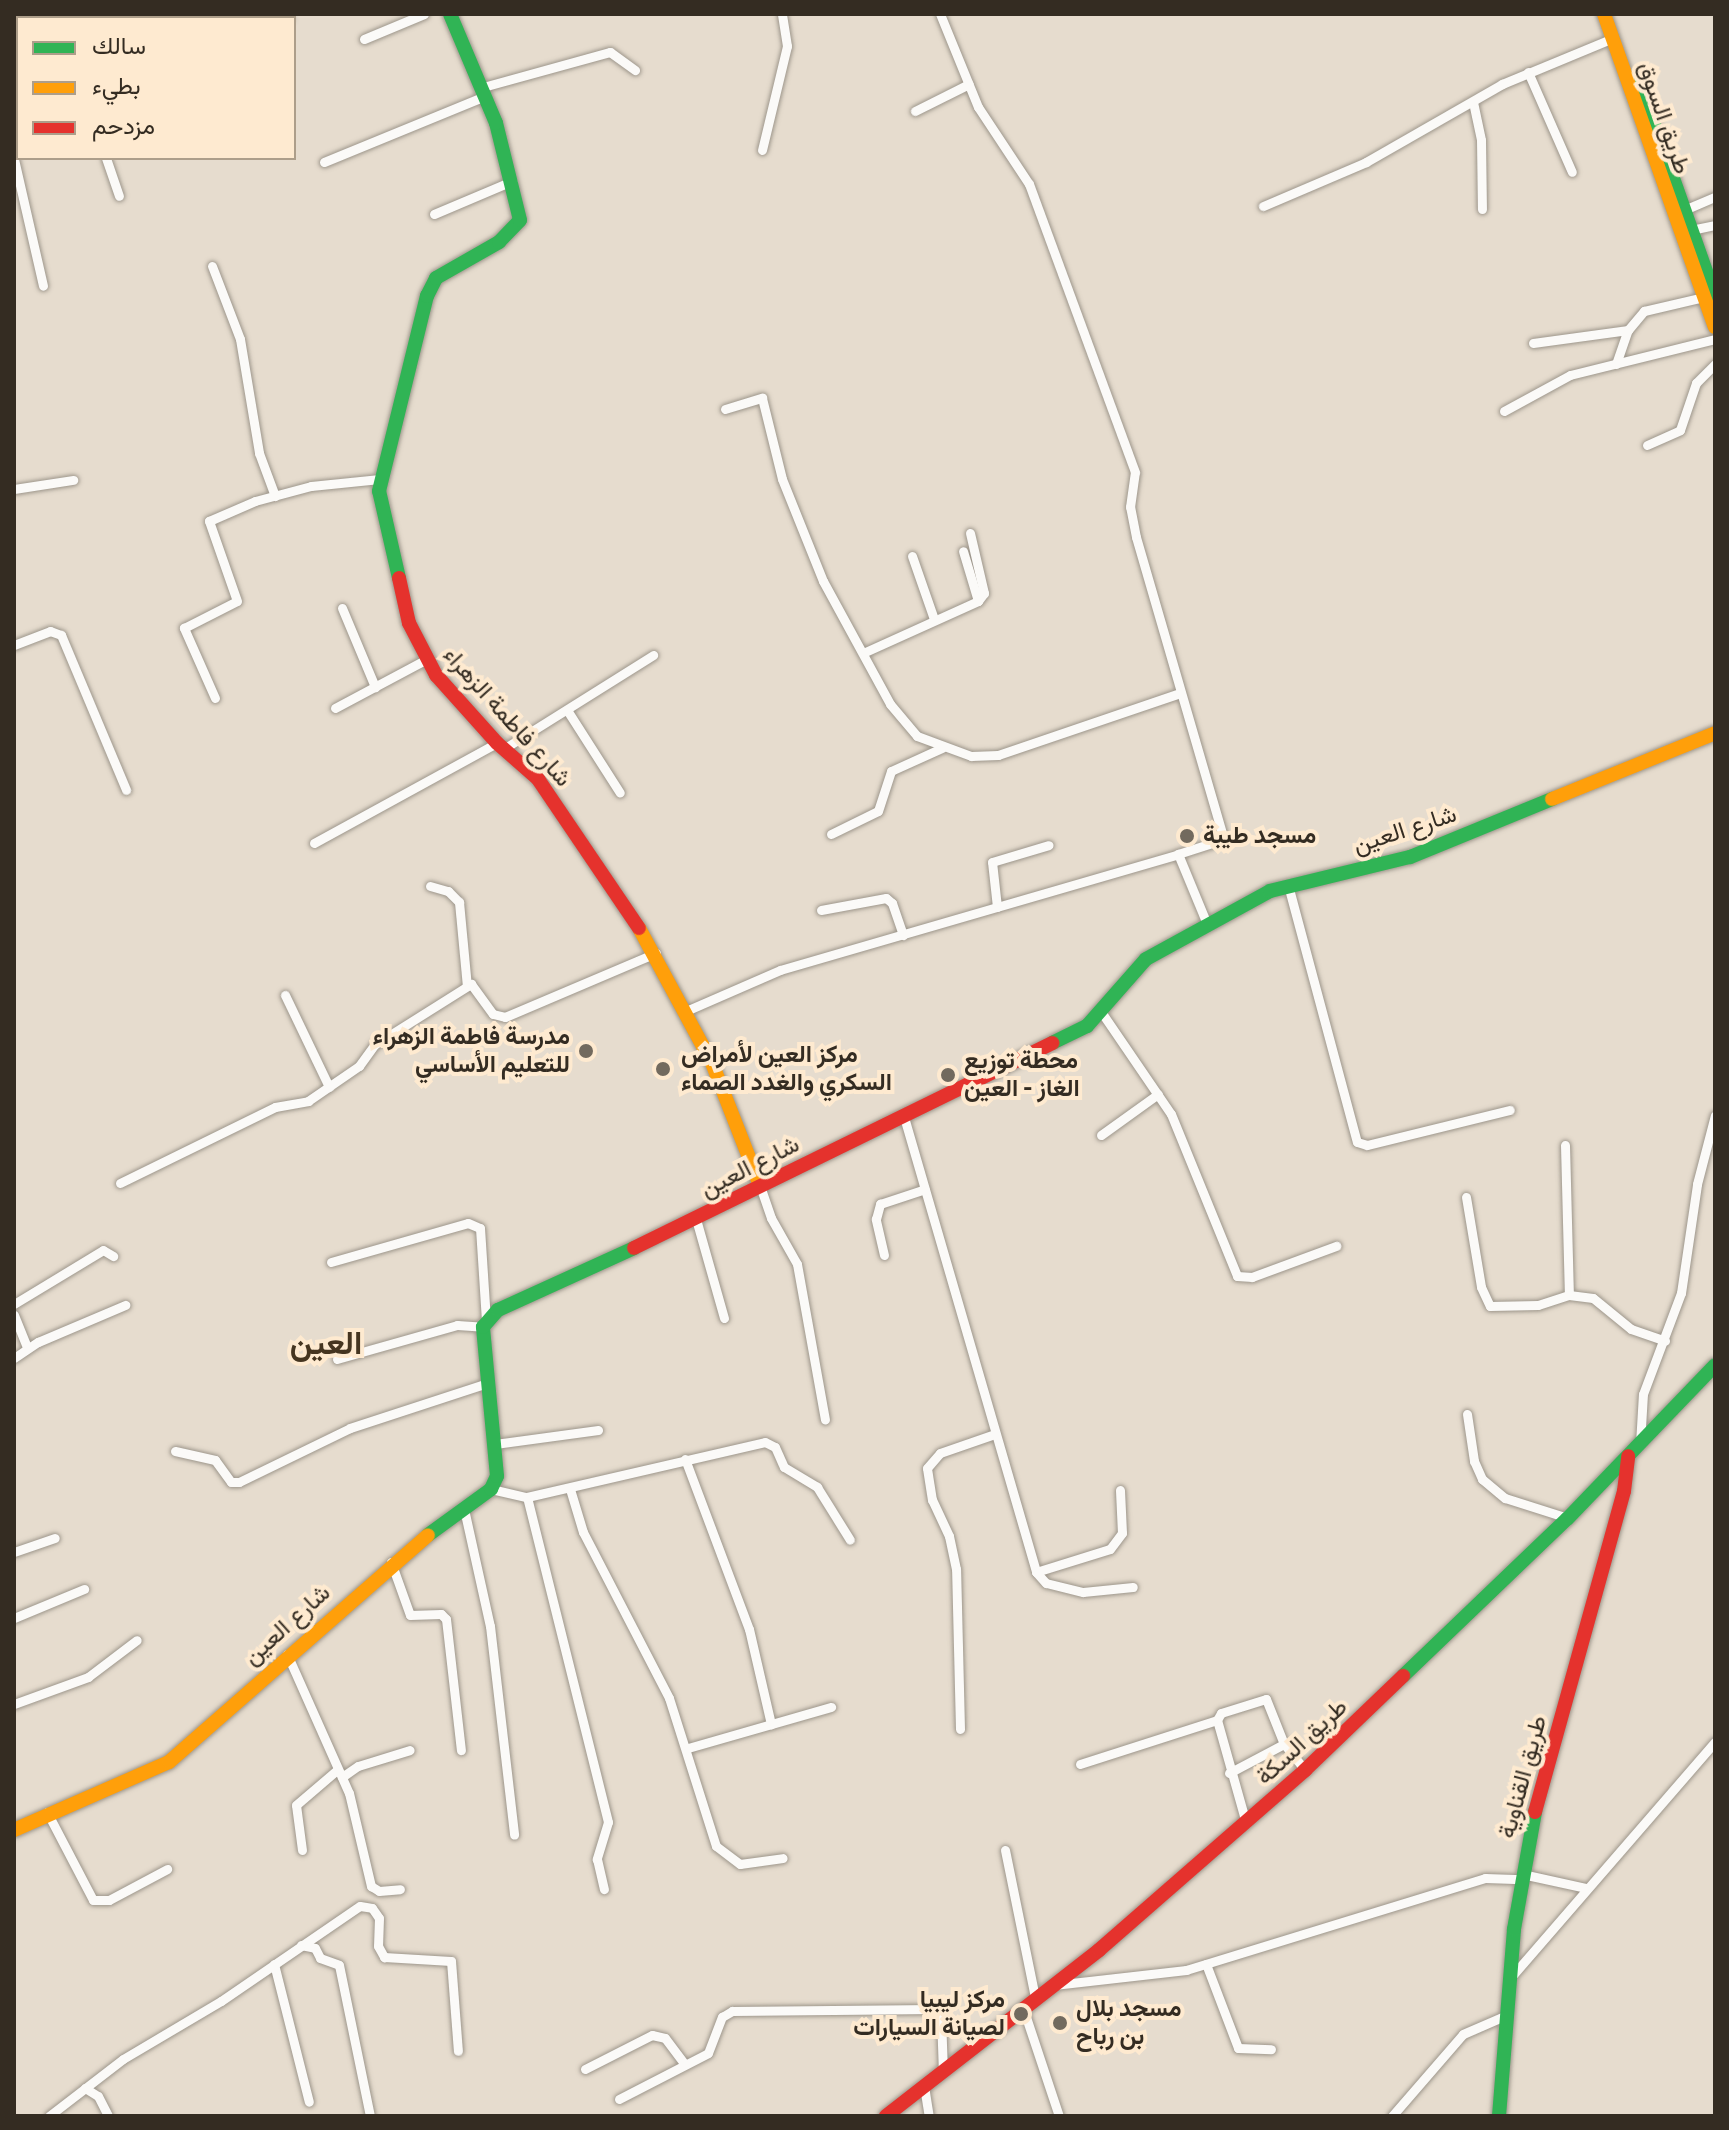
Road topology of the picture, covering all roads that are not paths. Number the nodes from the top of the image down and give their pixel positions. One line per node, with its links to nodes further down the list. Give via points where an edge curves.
1 (256, 14): 7 (street)
2 (424, 14): 10 (street)
3 (782, 14): 17 (street, via 787,46)
4 (940, 14): 13 (street)
5 (1604, 14): 9 (street, طريق السوق)
6 (1614, 14): 27 (street, طريق السوق)
7 (226, 15)
8 (454, 15): 14 (street, شارع فاطمة الزهراء)
9 (1613, 38): 12 (street); 33 (street, طريق السوق)
10 (364, 39)
11 (635, 70): 14 (street, via 610,52)
12 (1528, 72): 15 (street); 21 (street)
13 (969, 84): 16 (street); 58 (street, via 1029,184 1135,472 1130,507)
14 (484, 91): 20 (street); 22 (street, شارع فاطمة الزهراء)
15 (1473, 102): 25 (street, via 1366,162); 26 (street, via 1481,140)
16 (915, 111)
17 (762, 150)
18 (14, 159): 32 (street)
19 (107, 160): 23 (street)
20 (324, 162)
21 (1572, 172)
22 (512, 181): 28 (street); 43 (street, شارع فاطمة الزهراء, via 520,213 516,228 431,285)
23 (119, 196)
24 (1715, 197): 27 (street)
25 (1263, 206)
26 (1482, 209)
27 (1684, 210): 30 (street, طريق السوق)
28 (434, 214)
29 (1715, 225): 30 (street)
30 (1691, 230): 33 (street, طريق السوق)
31 (212, 266): 46 (street, via 240,339 259,453)
32 (43, 286)
33 (1710, 297): 34 (street, طريق السوق); 35 (street, via 1644,311)
34 (1715, 327)
35 (1628, 330): 37 (street); 38 (street)
36 (1715, 339): 38 (street)
37 (1533, 343)
38 (1616, 364): 41 (street, via 1553,382)
39 (1715, 364): 42 (street, via 1696,383 1680,430)
40 (725, 409): 54 (street, via 762,398 782,479 803,533)
41 (1504, 411)
42 (1647, 445)
43 (380, 479): 46 (street); 56 (street, شارع فاطمة الزهراء, via 409,623)
44 (73, 480): 45 (street)
45 (14, 489)
46 (275, 496): 59 (street, via 209,521 237,601 184,628)
47 (970, 533): 50 (street, via 984,593)
48 (963, 551): 50 (street)
49 (912, 556): 52 (street)
50 (978, 601): 52 (street)
51 (342, 608): 57 (street)
52 (934, 619): 54 (street)
53 (14, 645): 65 (street, via 50,631 61,635)
54 (863, 653): 64 (street, via 908,730)
55 (653, 655): 61 (street)
56 (425, 660): 57 (street); 63 (street, شارع فاطمة الزهراء)
57 (375, 687): 60 (street)
58 (1180, 693): 64 (street, via 1019,751 971,756); 70 (street, via 1222,826 1212,843)
59 (215, 698)
60 (335, 708)
61 (567, 710): 63 (street); 66 (street)
62 (1715, 733): 71 (street, شارع العين, via 1410,857)
63 (501, 746): 68 (street); 77 (street, شارع فاطمة الزهراء, via 538,779)
64 (942, 748): 67 (street, via 891,771 878,811)
65 (126, 790)
66 (620, 793)
67 (831, 834)
68 (314, 843)
69 (1049, 845): 73 (street, via 992,862)
70 (1178, 854): 73 (street); 75 (street)
71 (1288, 885): 75 (street, شارع العين); 84 (street, via 1357,1142 1367,1145)
72 (430, 886): 78 (street, via 448,891 459,902)
73 (997, 907): 76 (street)
74 (821, 910): 76 (street, via 886,898)
75 (1207, 924): 81 (street, شارع العين, via 1134,970)
76 (903, 935): 80 (street, via 780,970)
77 (656, 953): 78 (street, via 505,1017 493,1014 475,985); 80 (street, شارع فاطمة الزهراء)
78 (467, 986): 82 (street, via 374,1045 359,1066)
79 (285, 995): 82 (street)
80 (688, 1010): 90 (street, شارع فاطمة الزهراء)
81 (1102, 1013): 83 (street); 86 (street, شارع العين, via 1087,1026)
82 (329, 1087): 89 (street, via 308,1101 275,1107)
83 (1158, 1094): 87 (street); 94 (street, via 1209,1198 1237,1276 1252,1277)
84 (1510, 1110)
85 (1715, 1115): 104 (street, via 1697,1184 1681,1293)
86 (904, 1117): 90 (street, شارع العين); 91 (street)
87 (1101, 1135)
88 (1565, 1145): 98 (street)
89 (120, 1183)
90 (759, 1183): 93 (street, شارع العين); 111 (street, via 771,1218 797,1264)
91 (925, 1189): 95 (street, via 884,1201 877,1209); 113 (street)
92 (1466, 1197): 98 (street, via 1481,1287 1490,1306 1538,1305)
93 (696, 1219): 102 (street); 103 (street, شارع العين, via 532,1292)
94 (1336, 1246)
95 (884, 1255)
96 (113, 1256): 99 (street, via 103,1250)
97 (331, 1262): 103 (street, via 468,1223 480,1228)
98 (1569, 1295): 104 (street, via 1593,1298 1631,1329)
99 (14, 1304)
100 (125, 1305): 105 (street)
101 (14, 1315): 105 (street)
102 (724, 1318)
103 (484, 1324): 107 (street, via 457,1325); 109 (street)
104 (1665, 1341): 115 (street, via 1643,1394)
105 (27, 1348): 106 (street)
106 (14, 1358)
107 (337, 1359)
108 (1715, 1365): 115 (street, طريق السكة)
109 (488, 1383): 114 (street); 116 (street, via 350,1428 239,1482 231,1482 215,1460)
110 (1467, 1414): 124 (street, via 1482,1479 1505,1498)
111 (825, 1419)
112 (598, 1430): 114 (street)
113 (995, 1434): 129 (street); 139 (street, via 940,1453 926,1477 956,1569)
114 (495, 1444): 119 (street, via 497,1476)
115 (1640, 1444): 117 (street, طريق السكة)
116 (175, 1451)
117 (1628, 1456): 124 (street, طريق السكة); 157 (street, طريق القناوية, via 1624,1491 1528,1837)
118 (685, 1459): 120 (street); 126 (street, via 765,1442 775,1447 784,1467 817,1487); 138 (street, via 749,1629)
119 (491, 1489): 122 (street); 123 (street, شارع العين)
120 (570, 1489): 122 (street); 142 (street, via 583,1532 639,1636)
121 (1120, 1490): 129 (street, via 1122,1533 1110,1549)
122 (527, 1497): 160 (street, via 608,1822 597,1859)
123 (464, 1509): 128 (street, شارع العين); 152 (street, via 490,1626)
124 (1568, 1518): 146 (street, طريق السكة)
125 (55, 1538): 127 (street)
126 (850, 1540)
127 (14, 1552)
128 (391, 1562): 134 (street, شارع العين); 144 (street, via 410,1615 441,1614 446,1619)
129 (1036, 1572): 130 (street, via 1046,1583 1083,1592)
130 (1133, 1587)
131 (84, 1589): 132 (street)
132 (14, 1618)
133 (137, 1640): 135 (street, via 88,1677)
134 (287, 1654): 148 (street); 149 (street, شارع العين, via 169,1762)
135 (14, 1704)
136 (831, 1707): 138 (street)
137 (1217, 1720): 141 (street, via 1229,1706 1266,1699); 145 (street); 147 (street)
138 (771, 1724): 142 (street)
139 (960, 1729)
140 (1715, 1742): 158 (street)
141 (1284, 1744): 146 (street); 147 (street)
142 (688, 1748): 155 (street, via 720,1853 740,1864)
143 (410, 1750): 148 (street)
144 (461, 1750)
145 (1080, 1764)
146 (1305, 1770): 150 (street, طريق السكة)
147 (1229, 1773): 150 (street)
148 (339, 1774): 153 (street, via 296,1805); 159 (street, via 371,1886 379,1891)
149 (47, 1812): 151 (street, شارع العين); 156 (street, via 93,1900 109,1900)
150 (1246, 1823): 165 (street, طريق السكة)
151 (14, 1830)
152 (514, 1835)
153 (302, 1850)
154 (1005, 1850): 166 (street)
155 (783, 1858)
156 (167, 1869)
157 (1522, 1876): 158 (street); 163 (street, via 1485,1878); 164 (street, طريق القناوية)
158 (1586, 1888): 164 (street)
159 (400, 1889)
160 (604, 1889)
161 (301, 1945): 162 (street); 169 (street, via 354,1908 366,1906 379,1918 378,1946 384,1957 448,1959 453,1965); 179 (street, via 339,1965)
162 (274, 1964): 174 (street); 176 (street)
163 (1206, 1964): 165 (street, via 1161,1976); 168 (street, via 1238,2048)
164 (1510, 1979): 167 (street, طريق القناوية)
165 (1051, 1986): 166 (street, طريق السكة)
166 (1029, 2003): 172 (street, طريق السكة); 182 (street)
167 (1507, 2015): 183 (street, via 1463,2034); 184 (street, طريق القناوية)
168 (1271, 2049)
169 (458, 2051)
170 (683, 2062): 171 (street, via 665,2038 652,2035); 172 (street, via 713,2048 722,2017 732,2011 924,2007 941,2016); 175 (street)
171 (585, 2069)
172 (943, 2072): 173 (street, طريق السكة)
173 (924, 2086): 180 (street, طريق السكة); 181 (street)
174 (85, 2088): 177 (street); 178 (street, via 103,2102)
175 (619, 2099)
176 (309, 2102)
177 (49, 2116)
178 (108, 2116)
179 (370, 2116)
180 (886, 2116)
181 (929, 2116)
182 (1059, 2116)
183 (1392, 2116)
184 (1499, 2116)

